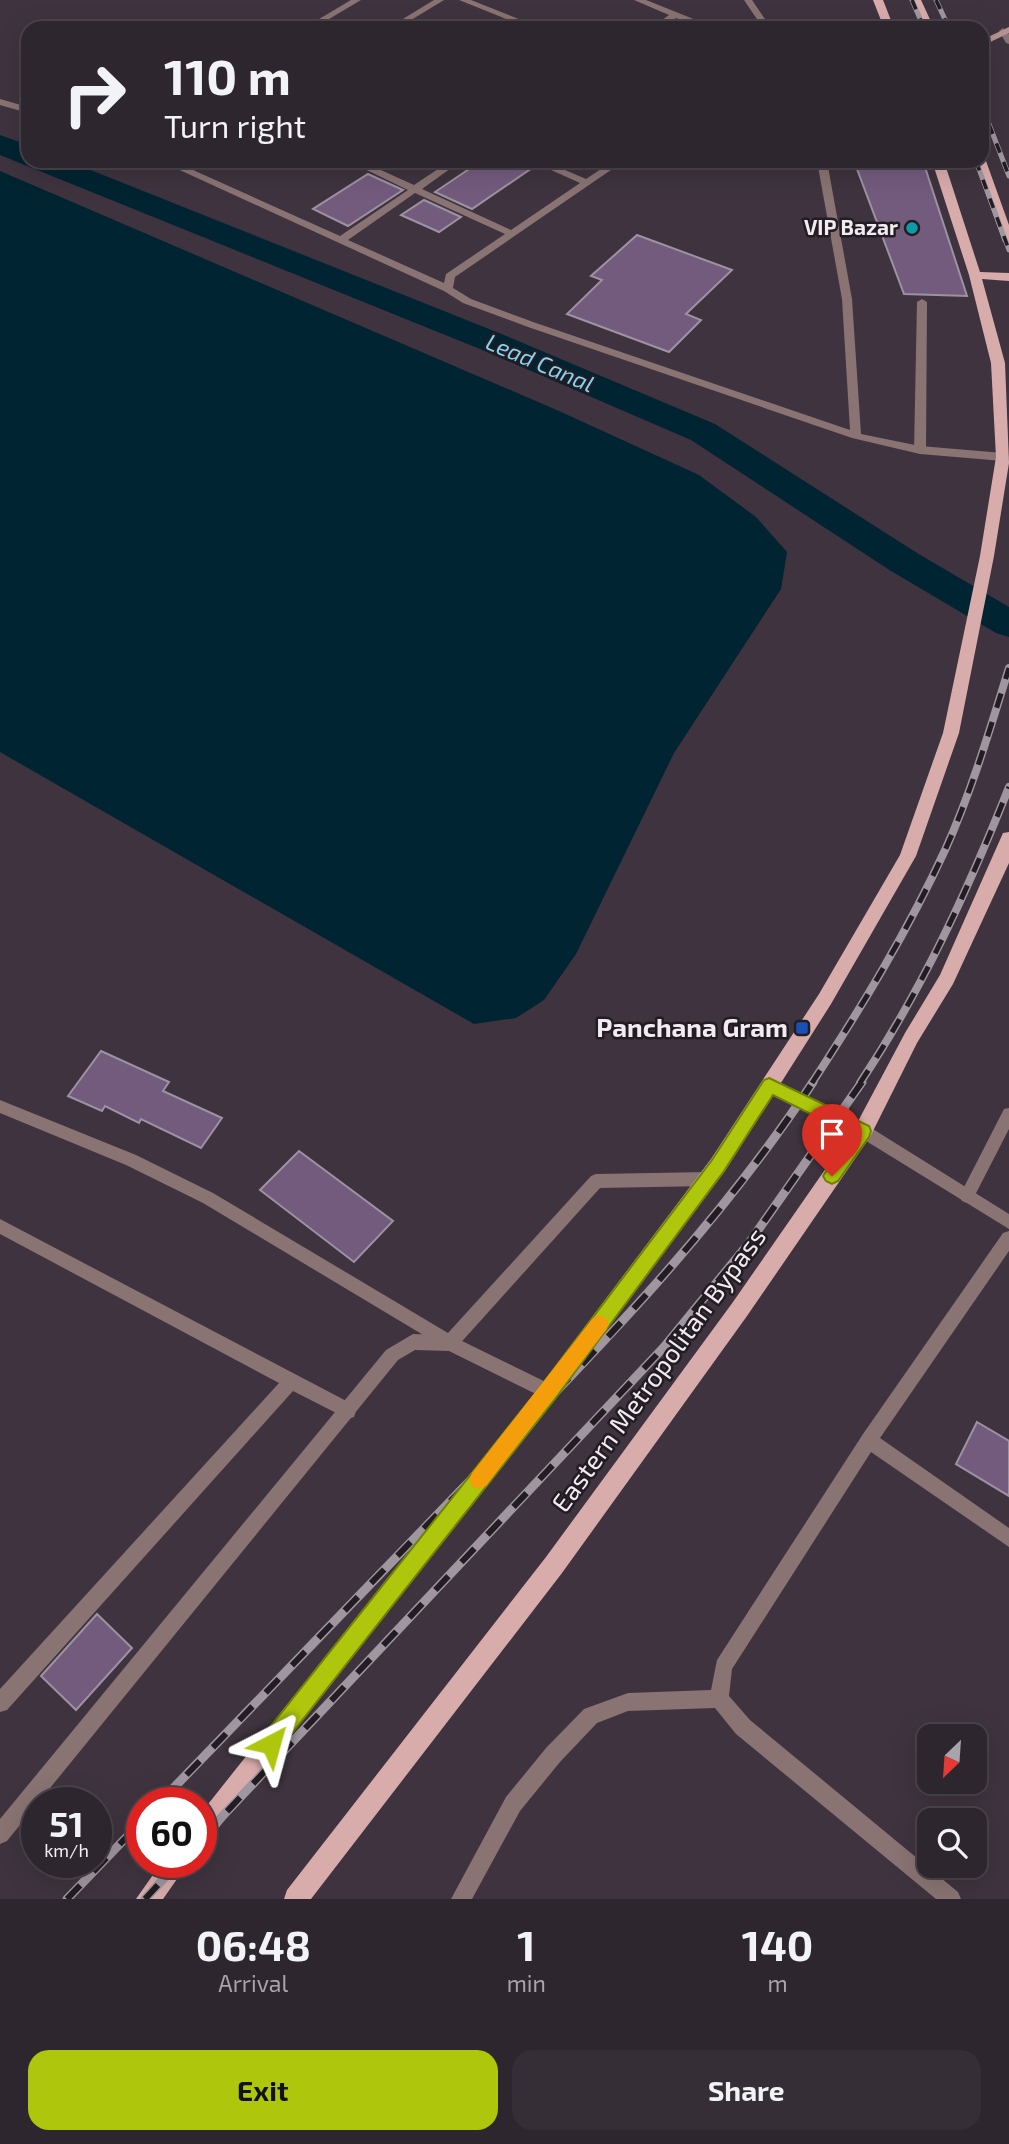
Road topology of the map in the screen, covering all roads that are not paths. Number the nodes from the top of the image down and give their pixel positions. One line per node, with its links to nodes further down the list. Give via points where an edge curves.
1 (357, 0): 9 (street)
2 (440, 0): 10 (street)
3 (463, 0): 11 (street)
4 (638, 0): 8 (street)
5 (748, 0): 14 (street)
6 (878, 0): 15 (main road)
7 (916, 0): 16 (main road)
8 (676, 14): 12 (street); 13 (street)
9 (320, 21)
10 (404, 21)
11 (518, 21)
12 (666, 21)
13 (694, 21)
14 (762, 21)
15 (886, 21)
16 (926, 21)
17 (1006, 31): 18 (main road); 19 (street)
18 (989, 40)
19 (1009, 41)
20 (0, 102): 21 (street)
21 (21, 108)
22 (181, 168): 33 (street)
23 (368, 168): 31 (street)
24 (446, 168): 31 (street)
25 (552, 168): 30 (street)
26 (610, 168): 30 (street)
27 (823, 168): 40 (street, via 847,299)
28 (940, 168): 35 (main road)
29 (983, 168): 34 (main road)
30 (587, 183): 32 (street)
31 (415, 189): 32 (street); 33 (street)
32 (512, 234): 37 (street, via 450,276)
33 (341, 240): 37 (street)
34 (1009, 242)
35 (975, 275): 36 (main road); 39 (main road)
36 (1009, 277)
37 (449, 289): 40 (street, via 480,306)
38 (922, 302): 41 (street)
39 (1004, 364): 42 (main road)
40 (856, 436): 41 (street)
41 (920, 450): 42 (street)
42 (1003, 457): 44 (main road, via 951,733 908,856)
43 (1009, 838): 47 (main road, Eastern Metropolitan Bypass, via 947,979)
44 (769, 1085): 47 (street); 48 (main road)
45 (0, 1106): 53 (street, via 131,1160 208,1198)
46 (1009, 1114): 49 (street)
47 (863, 1131): 49 (street); 65 (main road, Eastern Metropolitan Bypass, via 554,1565)
48 (708, 1179): 53 (street, via 596,1181); 55 (main road)
49 (967, 1196): 50 (street)
50 (1009, 1222)
51 (0, 1226): 54 (street)
52 (1009, 1238): 57 (street)
53 (450, 1343): 55 (street); 56 (street, via 413,1342 392,1355)
54 (292, 1381): 56 (street); 60 (street)
55 (548, 1392): 61 (main road)
56 (348, 1411): 62 (street)
57 (869, 1440): 58 (street); 59 (street, via 723,1666)
58 (1009, 1538)
59 (719, 1699): 66 (street, via 628,1702 591,1716 513,1804); 67 (street, via 743,1727)
60 (0, 1703)
61 (217, 1812)
62 (0, 1834)
63 (164, 1878): 64 (main road)
64 (148, 1899)
65 (296, 1899)
66 (461, 1899)
67 (951, 1899)

